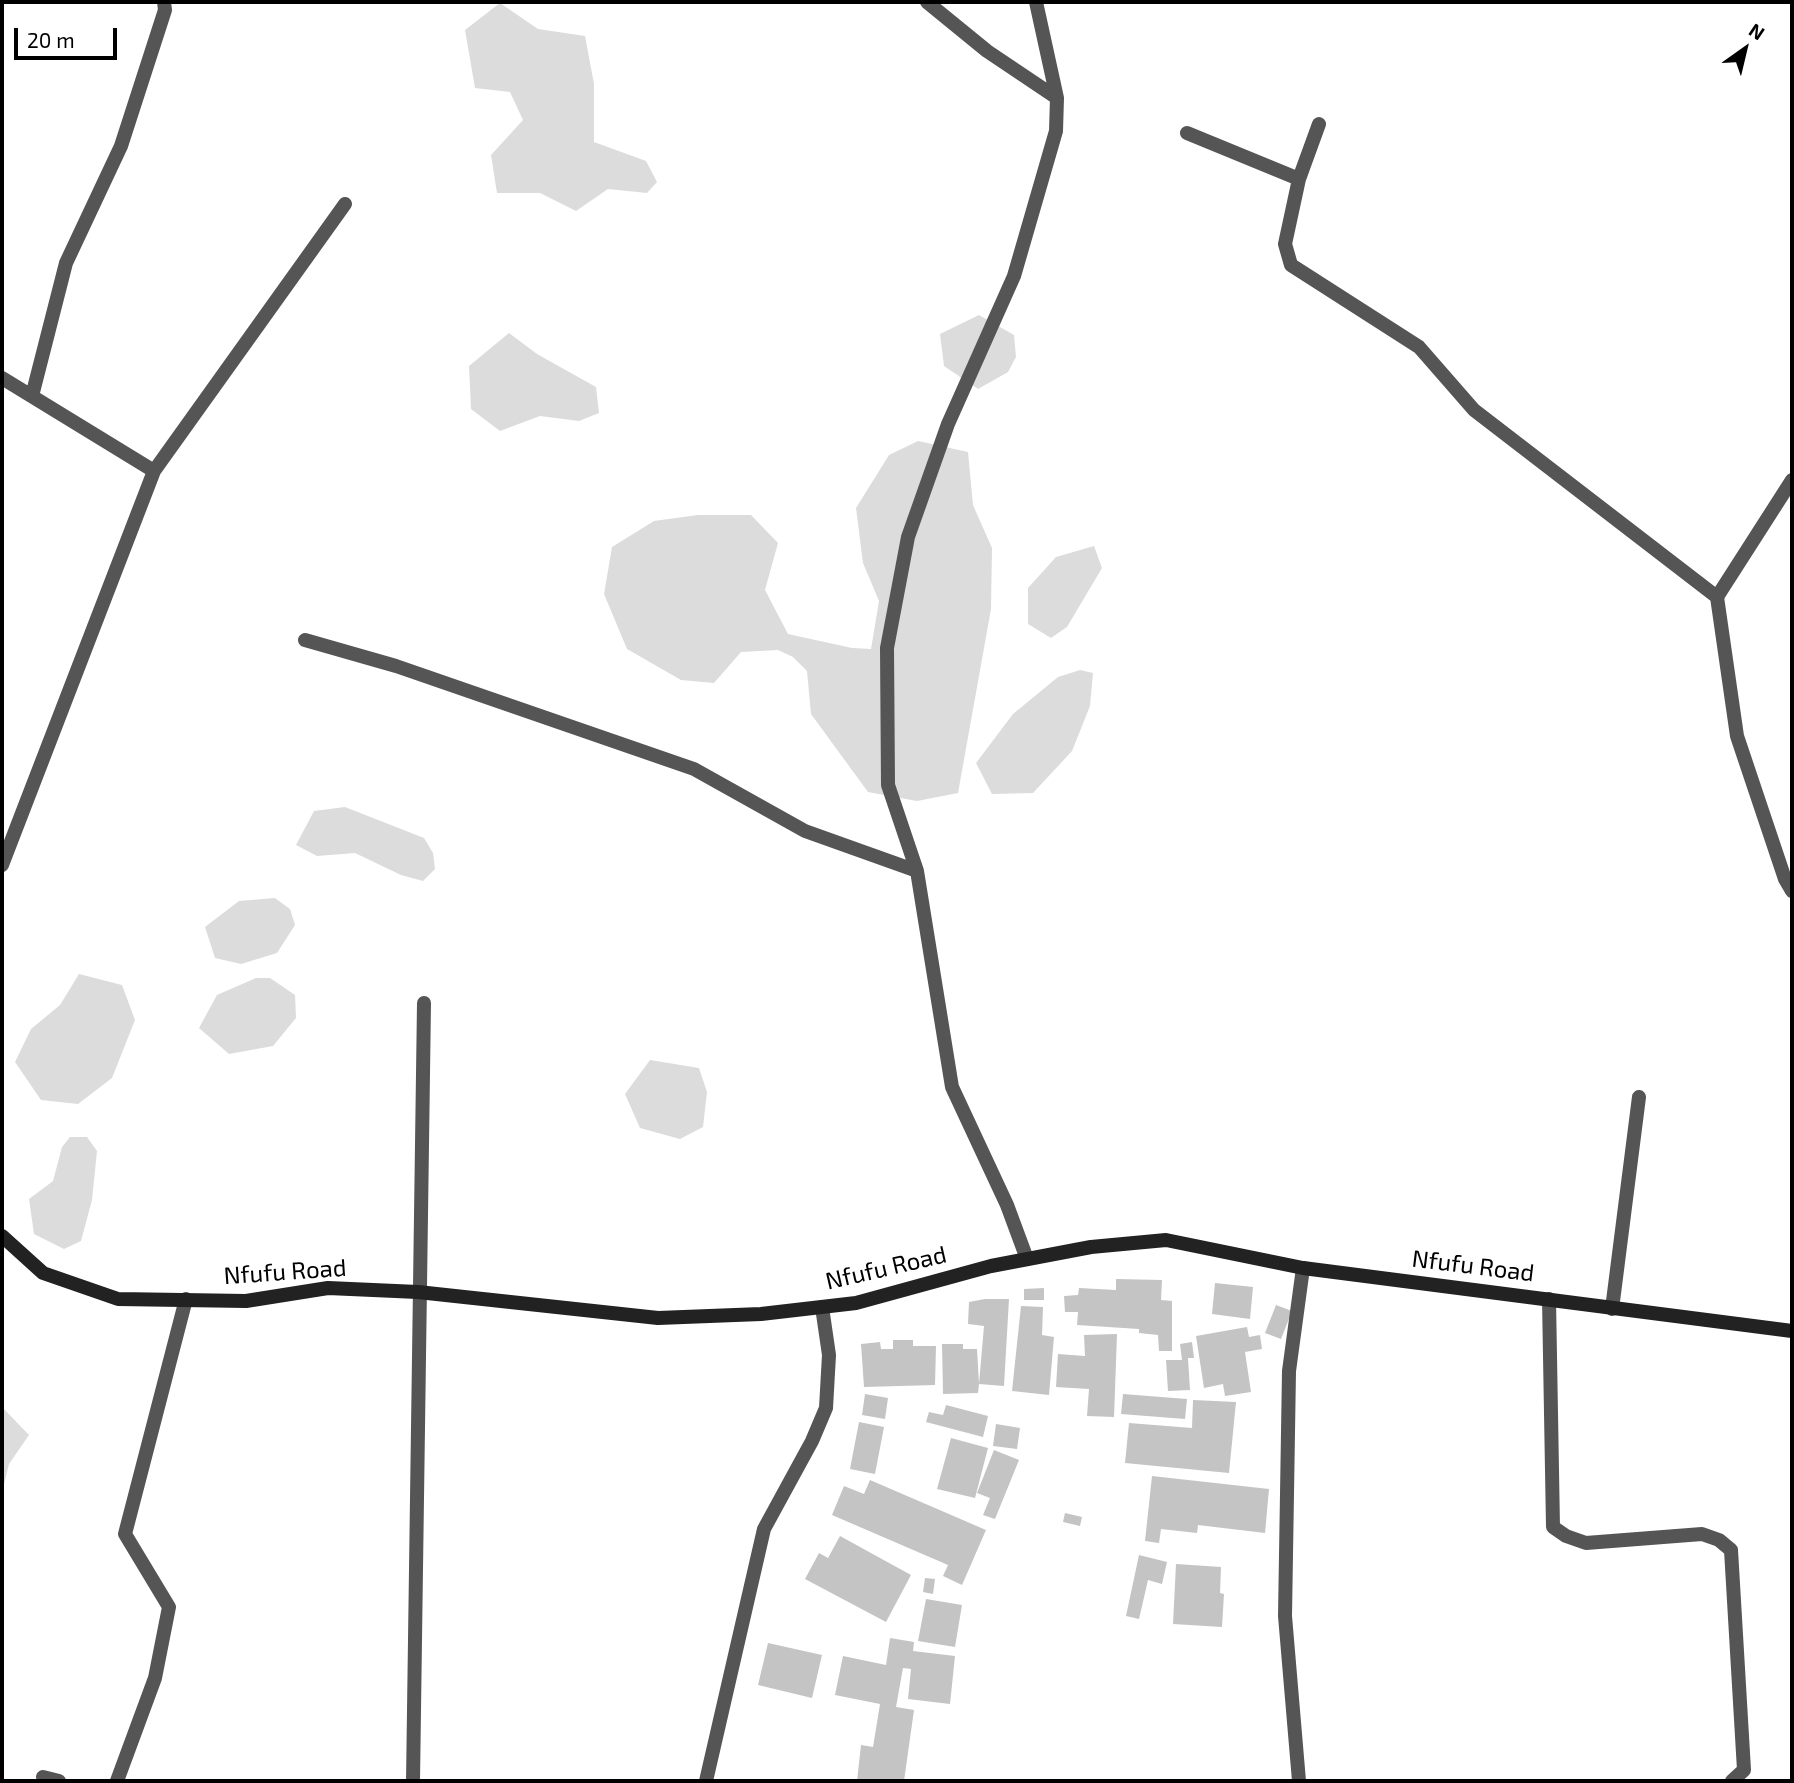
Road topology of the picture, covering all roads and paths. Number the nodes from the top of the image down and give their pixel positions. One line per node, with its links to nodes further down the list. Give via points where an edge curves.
1 (164, 2): 10 (street, via 121,146 66,262)
2 (927, 2): 4 (street, via 986,51)
3 (1036, 2): 4 (street)
4 (1057, 98): 16 (street, via 1056,131 1014,276 948,424 908,537 887,648 888,785)
5 (1319, 124): 7 (street)
6 (1187, 133): 7 (street)
7 (1299, 179): 13 (street, via 1285,244 1291,265 1419,347 1474,410)
8 (345, 204): 11 (street)
9 (2, 378): 10 (street)
10 (32, 396): 11 (street)
11 (154, 471): 15 (street)
12 (1792, 480): 13 (street)
13 (1717, 597): 17 (street, via 1737,736)
14 (305, 640): 16 (street, via 396,666 694,769 805,831)
15 (2, 865)
16 (917, 871): 21 (street, via 953,1087)
17 (1792, 891)
18 (424, 1003): 23 (street)
19 (1639, 1097): 27 (street)
20 (2, 1237): 24 (street, Nfufu Road, via 43,1273 118,1299)
21 (1027, 1259): 22 (street, Nfufu Road, via 1166,1240); 26 (street, Nfufu Road, via 856,1303)
22 (1303, 1268): 25 (street, Nfufu Road); 34 (street, via 1289,1371 1285,1616)
23 (418, 1292): 24 (street, Nfufu Road, via 328,1288 246,1301); 26 (street, Nfufu Road, via 658,1318); 32 (street)
24 (186, 1299): 31 (street, via 125,1534 169,1607 155,1678)
25 (1549, 1299): 27 (street, Nfufu Road); 35 (street, via 1553,1527 1586,1543 1702,1534 1731,1550 1744,1770)
26 (822, 1307): 33 (street, via 829,1355 826,1408 764,1528)
27 (1612, 1309): 28 (street, Nfufu Road)
28 (1792, 1331)
29 (43, 1777): 30 (street)
30 (59, 1781)
31 (117, 1781)
32 (413, 1781)
33 (706, 1781)
34 (1299, 1781)
35 (1732, 1781)

